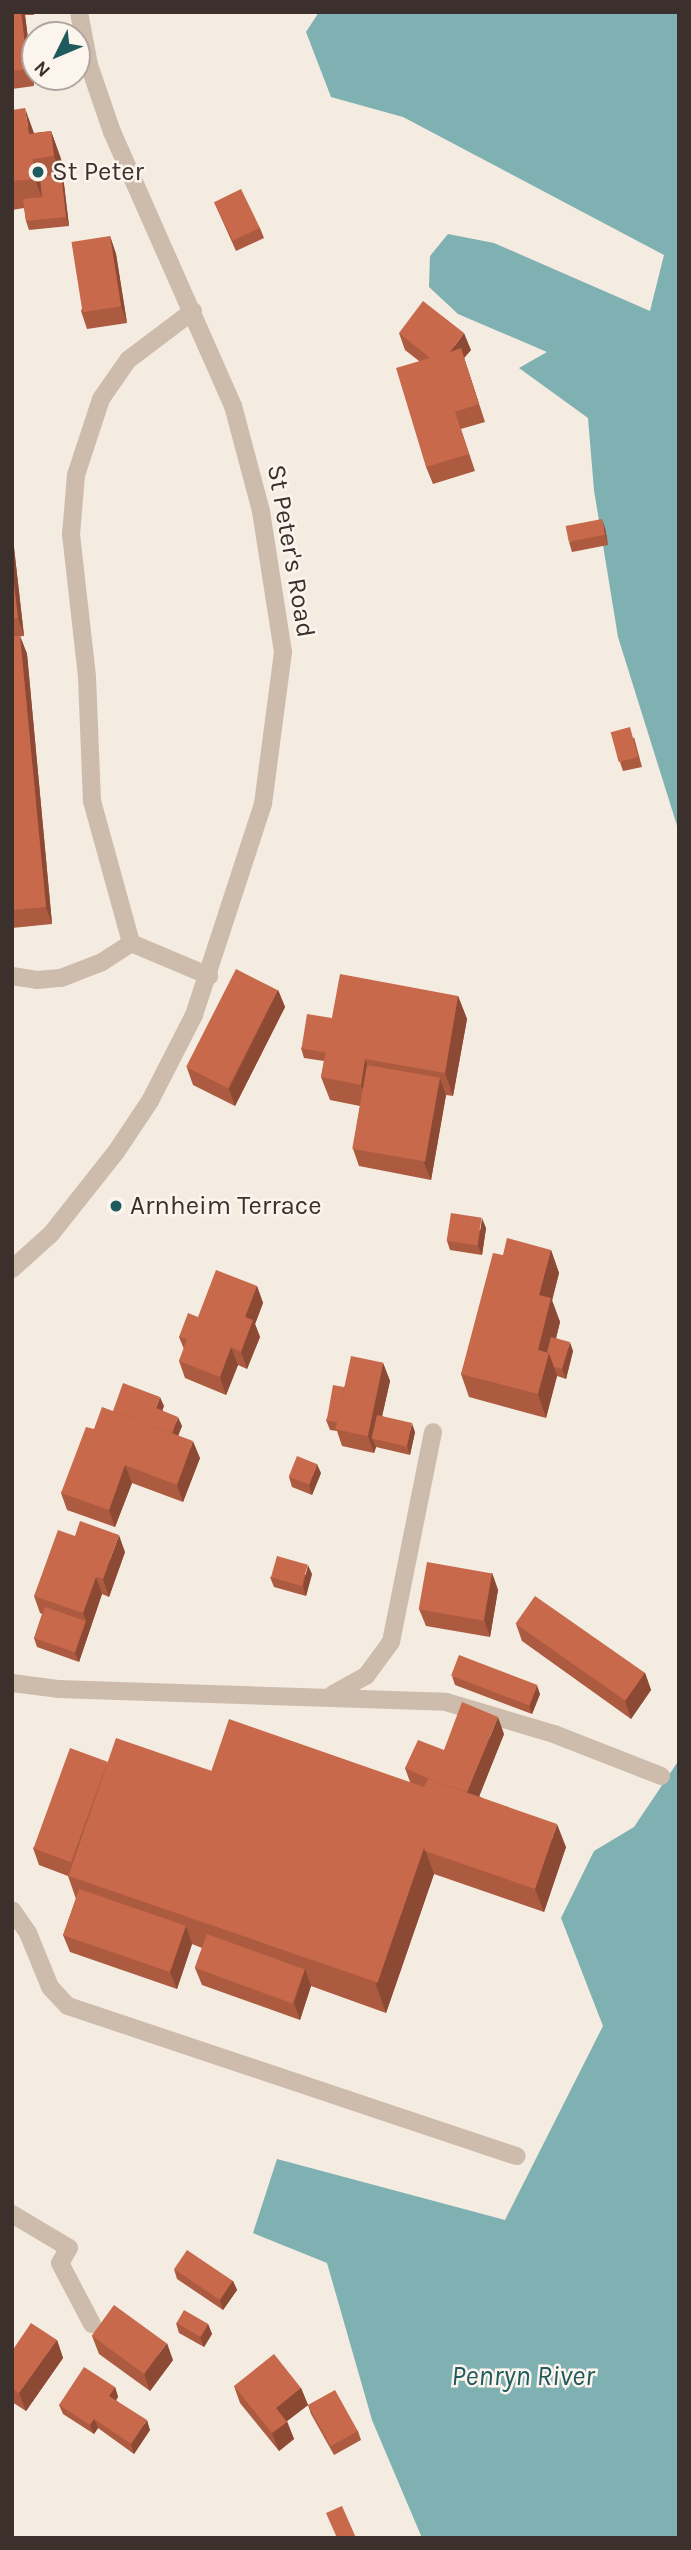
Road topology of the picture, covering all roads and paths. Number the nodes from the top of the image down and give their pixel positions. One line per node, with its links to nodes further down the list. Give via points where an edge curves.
1 (79, 12): 2 (street, St Peter's Road, via 89,65 107,120)
2 (193, 311): 3 (street, via 128,359 114,376 101,399 71,502 87,677 92,801); 5 (street, St Peter's Road, via 233,406 251,472 283,652 263,804)
3 (131, 943): 4 (street, via 102,962 61,978); 5 (street)
4 (12, 976)
5 (209, 976): 6 (street, St Peter's Road, via 156,1089 116,1152 51,1234)
6 (12, 1269)
7 (433, 1432): 9 (street, via 391,1642 366,1676)
8 (12, 1683): 9 (street, via 243,1697)
9 (329, 1696): 10 (street, via 474,1707)
10 (661, 1776)
11 (12, 1910): 12 (street, via 50,1987 68,2006)
12 (517, 2156)
13 (12, 2214): 14 (street, via 69,2248 60,2263)
14 (92, 2324)

